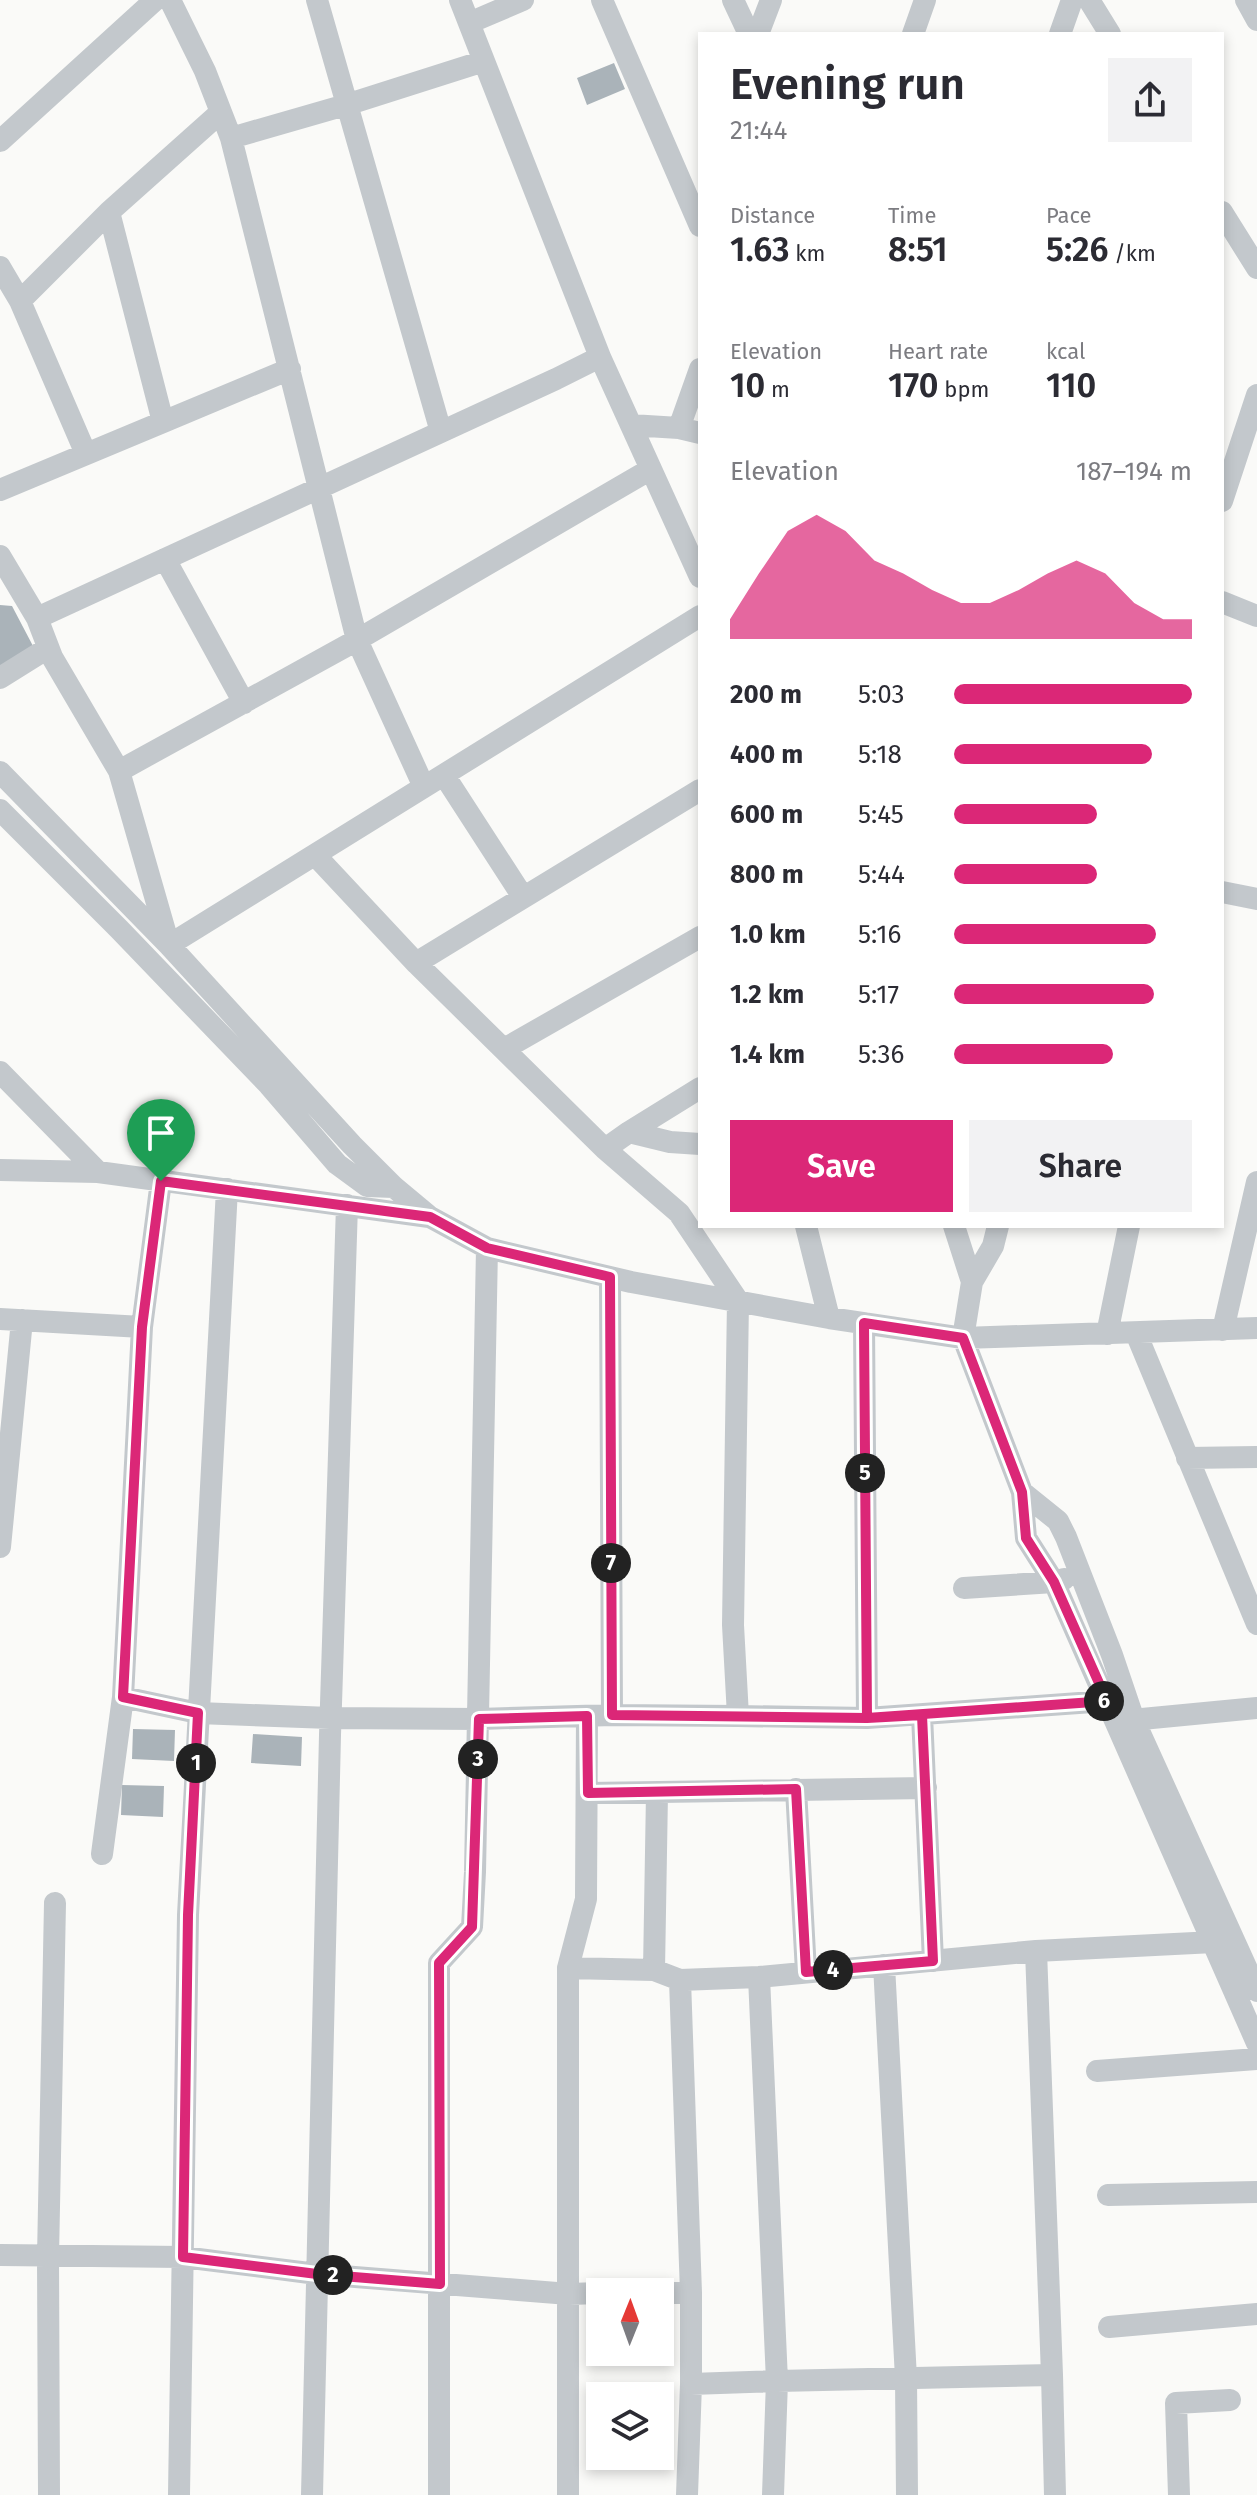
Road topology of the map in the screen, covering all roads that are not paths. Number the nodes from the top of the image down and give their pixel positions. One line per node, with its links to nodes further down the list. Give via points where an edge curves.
1 (155, 0): 24 (street)
2 (170, 0): 22 (street)
3 (317, 0): 21 (street)
4 (460, 0): 14 (street)
5 (523, 0): 14 (street)
6 (602, 0): 27 (street)
7 (733, 0): 15 (street)
8 (771, 0): 16 (street)
9 (925, 0): 17 (street)
10 (1072, 0): 18 (street)
11 (1089, 0): 19 (street)
12 (1246, 0): 13 (street)
13 (1257, 20)
14 (469, 23): 20 (street)
15 (748, 32)
16 (759, 32)
17 (914, 32)
18 (1061, 32)
19 (1109, 32)
20 (484, 61): 21 (street); 31 (street)
21 (349, 104): 23 (street); 38 (street)
22 (221, 112): 23 (street); 25 (street)
23 (231, 138): 32 (street)
24 (0, 141)
25 (109, 212): 30 (street); 35 (street)
26 (1224, 215): 29 (street)
27 (698, 221)
28 (0, 267): 30 (street)
29 (1257, 268)
30 (20, 301): 39 (street)
31 (600, 357): 36 (street); 38 (street)
32 (290, 369): 35 (street); 41 (street)
33 (698, 380): 37 (street)
34 (1257, 395): 43 (street)
35 (163, 422): 39 (street)
36 (631, 425): 37 (street); 40 (street)
37 (689, 431)
38 (441, 432): 41 (street)
39 (86, 454): 42 (street)
40 (651, 469): 46 (street); 51 (street)
41 (320, 487): 45 (street); 51 (street)
42 (0, 490)
43 (1224, 495)
44 (0, 556): 50 (street)
45 (165, 559): 50 (street); 54 (street)
46 (698, 573)
47 (1224, 603): 48 (street)
48 (1257, 616)
49 (698, 617): 57 (street)
50 (37, 618): 52 (street)
51 (357, 640): 54 (street); 58 (street)
52 (48, 648): 53 (street); 55 (street)
53 (0, 678)
54 (244, 703): 55 (street)
55 (119, 771): 66 (street)
56 (0, 772): 66 (street)
57 (444, 775): 58 (street); 63 (street)
58 (424, 787): 61 (street)
59 (698, 791): 63 (street)
60 (0, 810): 78 (street, via 269,1085 337,1164 367,1186)
61 (315, 855): 66 (street); 67 (street)
62 (1224, 892): 64 (street)
63 (523, 897): 67 (street)
64 (1257, 899)
65 (698, 938): 68 (street)
66 (169, 945): 78 (street)
67 (416, 963): 68 (street)
68 (504, 1049): 73 (street)
69 (0, 1072): 75 (street)
70 (698, 1089): 71 (street)
71 (629, 1132): 72 (street); 73 (street)
72 (698, 1144)
73 (605, 1149): 89 (street, via 679,1213)
74 (0, 1170): 75 (street)
75 (98, 1172): 76 (street)
76 (161, 1181): 79 (street); 93 (street)
77 (1257, 1182): 95 (street)
78 (394, 1187): 81 (street)
79 (227, 1189): 80 (street); 111 (street)
80 (347, 1205): 81 (street); 116 (street)
81 (430, 1217): 86 (street)
82 (806, 1228): 90 (street)
83 (955, 1228): 88 (street)
84 (998, 1228): 88 (street)
85 (1129, 1228): 97 (street)
86 (487, 1248): 87 (street); 118 (street)
87 (610, 1277): 89 (street); 112 (street)
88 (972, 1282): 98 (street)
89 (738, 1301): 90 (street); 115 (street, via 733,1625)
90 (829, 1318): 92 (street)
91 (11, 1320): 93 (street); 102 (street)
92 (864, 1323): 98 (street); 117 (street)
93 (142, 1327): 108 (street)
94 (1257, 1328): 95 (street)
95 (1223, 1330): 96 (street)
96 (1136, 1333): 97 (street); 100 (street)
97 (1107, 1334): 98 (street)
98 (963, 1338): 101 (street)
99 (1257, 1457): 100 (street)
100 (1187, 1458): 104 (street)
101 (1022, 1492): 103 (street, via 1058,1521); 105 (street, via 1026,1538)
102 (0, 1547)
103 (1081, 1574): 105 (street); 109 (street)
104 (1248, 1579): 107 (street)
105 (1054, 1582): 106 (street); 109 (street)
106 (964, 1588)
107 (1257, 1624)
108 (123, 1697): 111 (street); 124 (street)
109 (1116, 1699): 113 (street); 119 (street)
110 (1257, 1708): 119 (street)
111 (198, 1713): 116 (street); 144 (street, via 188,1915)
112 (612, 1715): 114 (street); 115 (street)
113 (922, 1715): 117 (street); 120 (street)
114 (587, 1716): 118 (street); 122 (street)
115 (738, 1716): 117 (street)
116 (330, 1718): 118 (street); 145 (street)
117 (867, 1718)
118 (479, 1719): 146 (street, via 472,1927 439,1963)
119 (1125, 1721): 126 (street); 135 (street)
120 (926, 1788): 121 (street); 128 (street)
121 (796, 1789): 123 (street); 132 (street)
122 (588, 1793): 123 (street); 130 (street, via 586,1899)
123 (657, 1793): 131 (street)
124 (102, 1854)
125 (55, 1903): 143 (street)
126 (1214, 1942): 127 (street); 136 (street)
127 (1036, 1951): 128 (street); 153 (street)
128 (933, 1961): 129 (street)
129 (884, 1965): 132 (street); 154 (street)
130 (568, 1968): 131 (street); 150 (street)
131 (654, 1970): 134 (street)
132 (806, 1972): 133 (street)
133 (759, 1977): 134 (street); 155 (street)
134 (680, 1980): 149 (street)
135 (1257, 1991)
136 (1251, 2012): 137 (street)
137 (1257, 2043)
138 (1257, 2059): 139 (street)
139 (1097, 2071)
140 (1257, 2192): 141 (street)
141 (1108, 2195)
142 (0, 2255): 143 (street)
143 (48, 2257): 144 (street); 158 (street)
144 (183, 2257): 145 (street); 159 (street)
145 (317, 2274): 146 (street); 160 (street)
146 (440, 2284): 150 (street); 161 (street)
147 (586, 2293): 150 (street)
148 (674, 2293): 149 (street)
149 (691, 2293): 156 (street)
150 (569, 2294): 162 (street)
151 (1257, 2314): 152 (street)
152 (1109, 2327)
153 (1052, 2375): 154 (street); 166 (street)
154 (906, 2378): 155 (street); 165 (street)
155 (777, 2381): 156 (street); 164 (street)
156 (691, 2384): 163 (street)
157 (1230, 2400): 167 (street, via 1176,2403)
158 (49, 2495)
159 (179, 2495)
160 (312, 2495)
161 (439, 2495)
162 (568, 2495)
163 (687, 2495)
164 (773, 2495)
165 (907, 2495)
166 (1055, 2495)
167 (1179, 2495)

